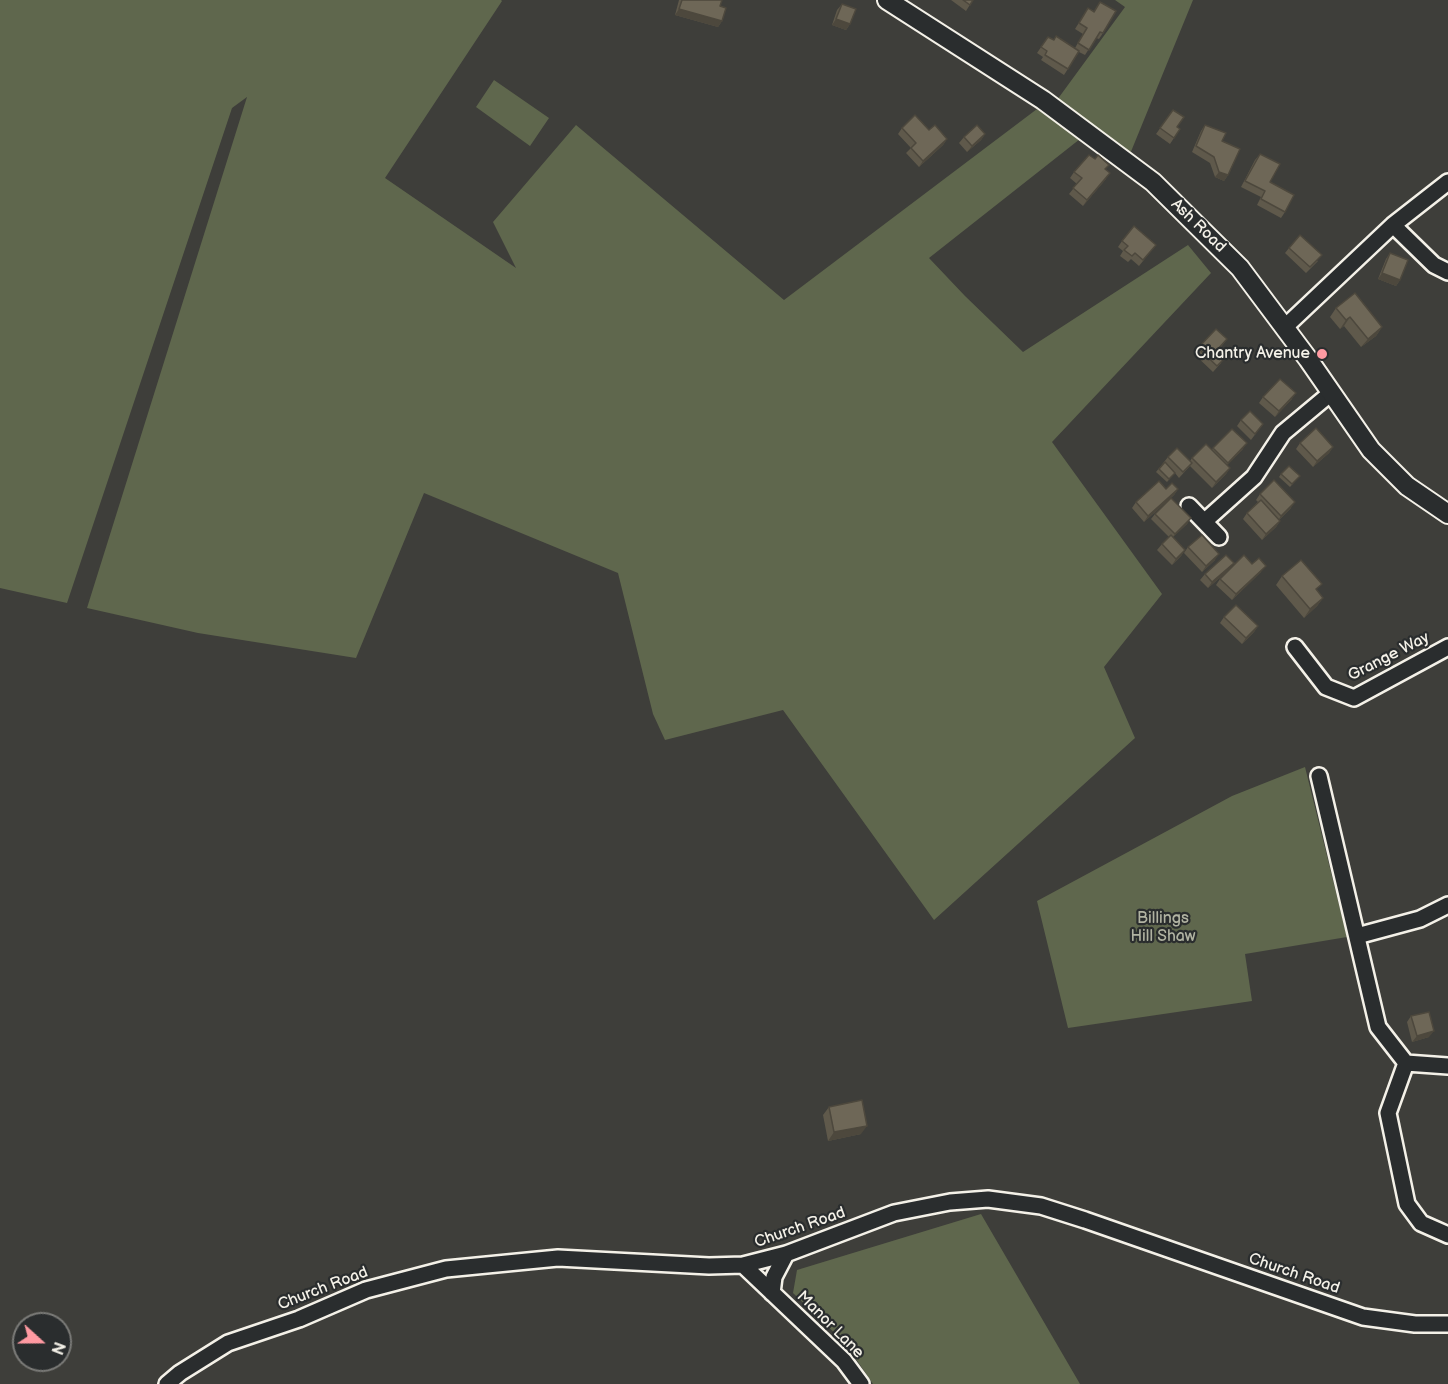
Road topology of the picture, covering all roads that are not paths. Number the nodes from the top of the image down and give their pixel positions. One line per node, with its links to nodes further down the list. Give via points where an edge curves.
1 (887, 0): 5 (street, Ash Road, via 1043,100 1153,182 1240,268)
2 (1448, 182): 3 (street)
3 (1393, 225): 4 (street, via 1434,265); 5 (street)
4 (1448, 272)
5 (1285, 327): 6 (street, Ash Road)
6 (1331, 393): 8 (street, Ash Road, via 1371,450 1407,486); 9 (street, via 1283,433 1254,477)
7 (1190, 506): 9 (street)
8 (1448, 514)
9 (1205, 521): 10 (street)
10 (1219, 537)
11 (1294, 647): 12 (street, Grange Way, via 1326,687 1354,698)
12 (1448, 647)
13 (1319, 776): 15 (street)
14 (1448, 905): 15 (street, via 1420,919)
15 (1357, 936): 16 (street, via 1378,1026)
16 (1406, 1063): 17 (street); 18 (street, via 1388,1113 1407,1204 1421,1223)
17 (1448, 1066)
18 (1448, 1235)
19 (786, 1254): 20 (street, Church Road); 21 (street, Manor Lane, via 774,1277); 22 (street, Church Road, via 894,1213 988,1199 1041,1206 1363,1317)
20 (743, 1265): 21 (street, Manor Lane); 23 (street, Church Road, via 558,1258 446,1269 366,1290 228,1343)
21 (772, 1293): 24 (street, Manor Lane, via 844,1361)
22 (1448, 1324)
23 (166, 1384)
24 (861, 1384)

